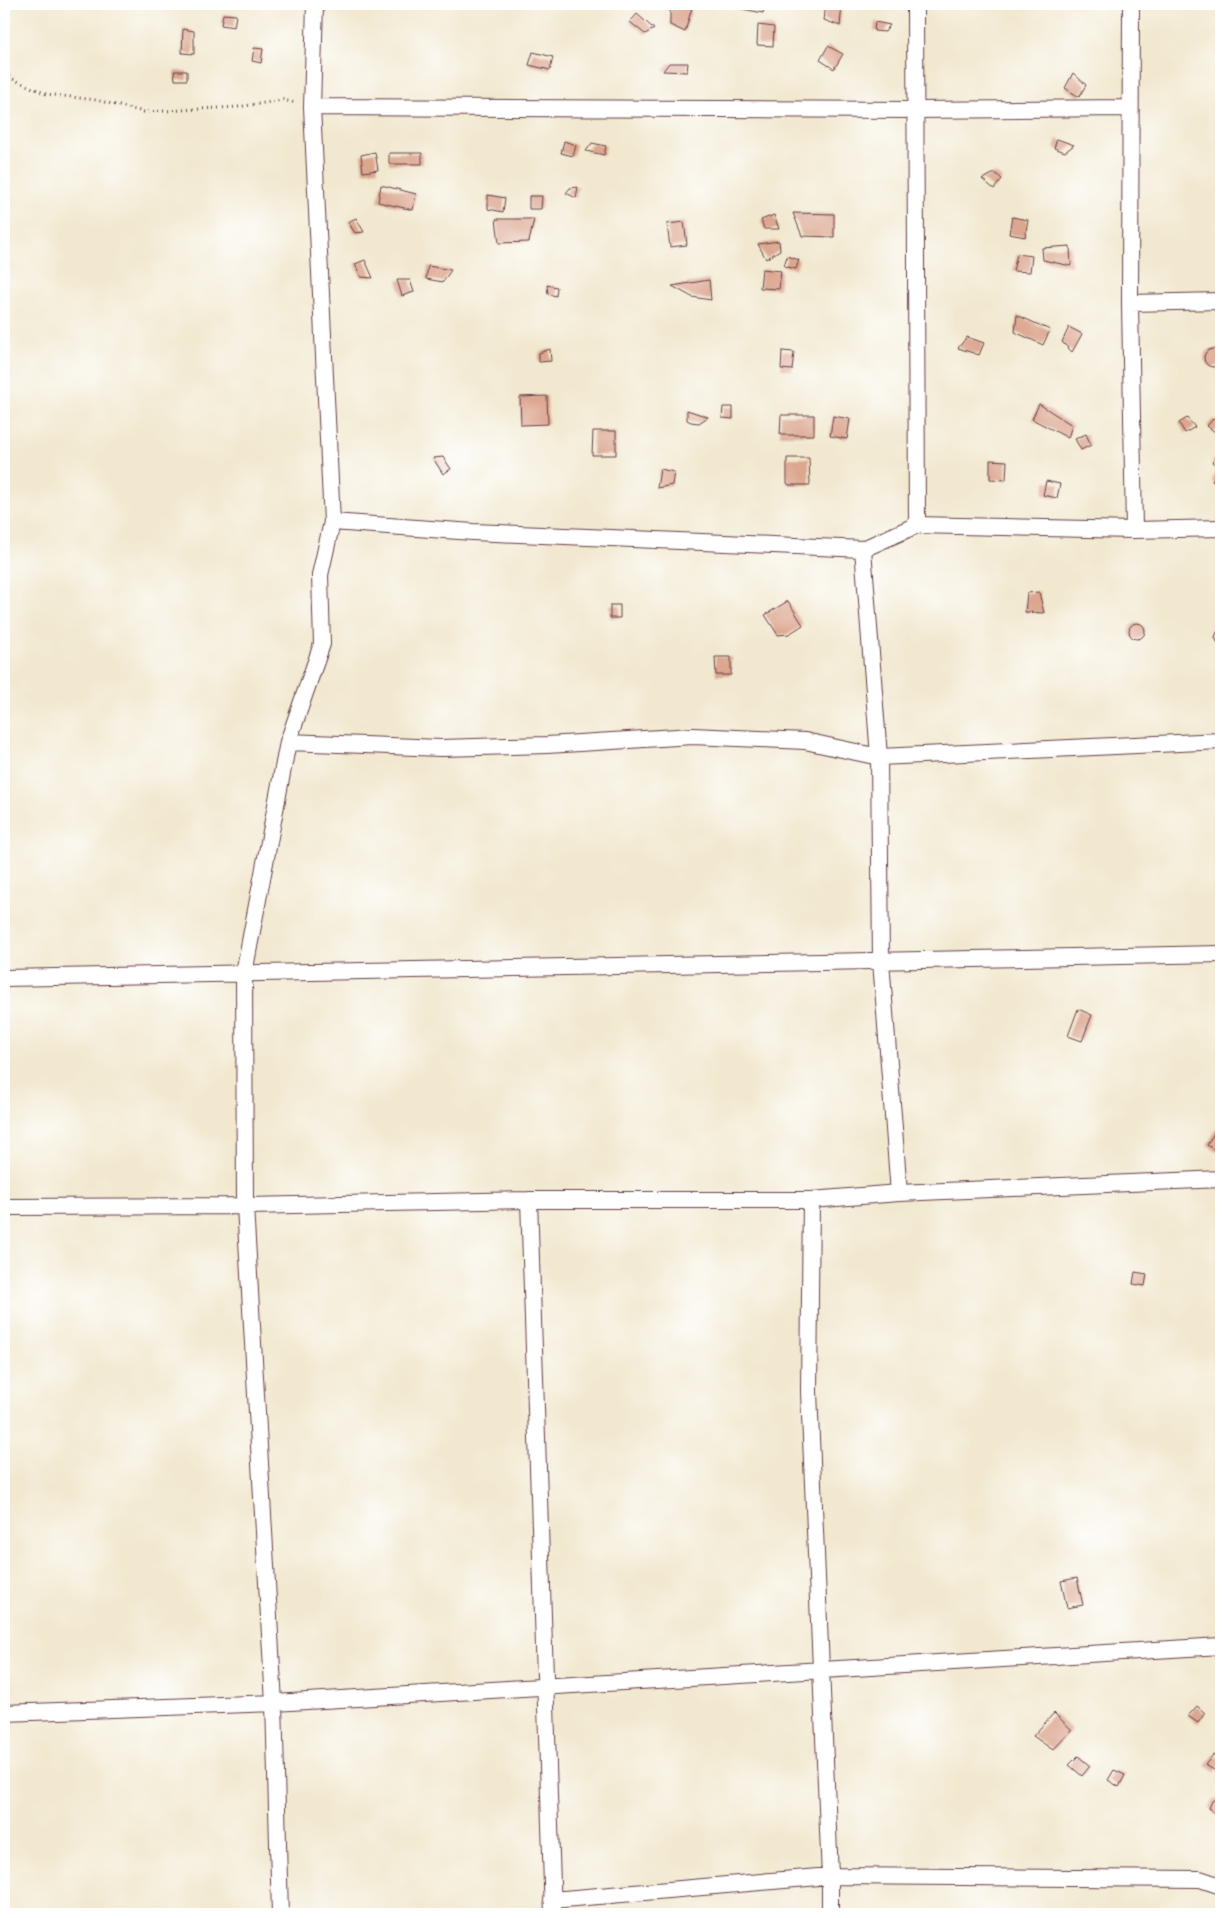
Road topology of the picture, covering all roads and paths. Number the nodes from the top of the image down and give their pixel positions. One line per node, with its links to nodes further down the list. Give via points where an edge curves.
1 (314, 4): 5 (street)
2 (915, 4): 7 (street)
3 (1131, 4): 6 (street)
4 (4, 76): 5 (path, via 46,94 96,100 144,112 238,107 284,100)
5 (312, 107): 7 (street); 10 (street)
6 (1130, 108): 7 (street); 9 (street)
7 (916, 110): 11 (street)
8 (1221, 301): 9 (street)
9 (1130, 303): 13 (street)
10 (332, 522): 14 (street, via 473,532); 16 (street, via 320,575 322,644)
11 (917, 525): 13 (street); 14 (street)
12 (1221, 528): 13 (street)
13 (1134, 530)
14 (863, 550): 17 (street)
15 (1221, 741): 17 (street)
16 (288, 742): 17 (street, via 441,748 693,736 805,741); 20 (street)
17 (879, 757): 19 (street)
18 (1221, 954): 19 (street)
19 (882, 961): 20 (street); 23 (street)
20 (244, 974): 21 (street); 26 (street)
21 (4, 978)
22 (1221, 1179): 23 (street)
23 (899, 1193): 25 (street)
24 (529, 1200): 25 (street); 26 (street); 30 (street)
25 (811, 1200): 29 (street, via 808,1392)
26 (245, 1206): 27 (street); 31 (street)
27 (4, 1207)
28 (1221, 1646): 29 (street)
29 (821, 1670): 30 (street); 33 (street)
30 (545, 1688): 31 (street); 35 (street)
31 (274, 1703): 32 (street); 36 (street)
32 (4, 1713)
33 (830, 1876): 34 (street, via 1200,1879); 35 (street); 37 (street)
34 (1221, 1886)
35 (552, 1907)
36 (280, 1914)
37 (830, 1914)

